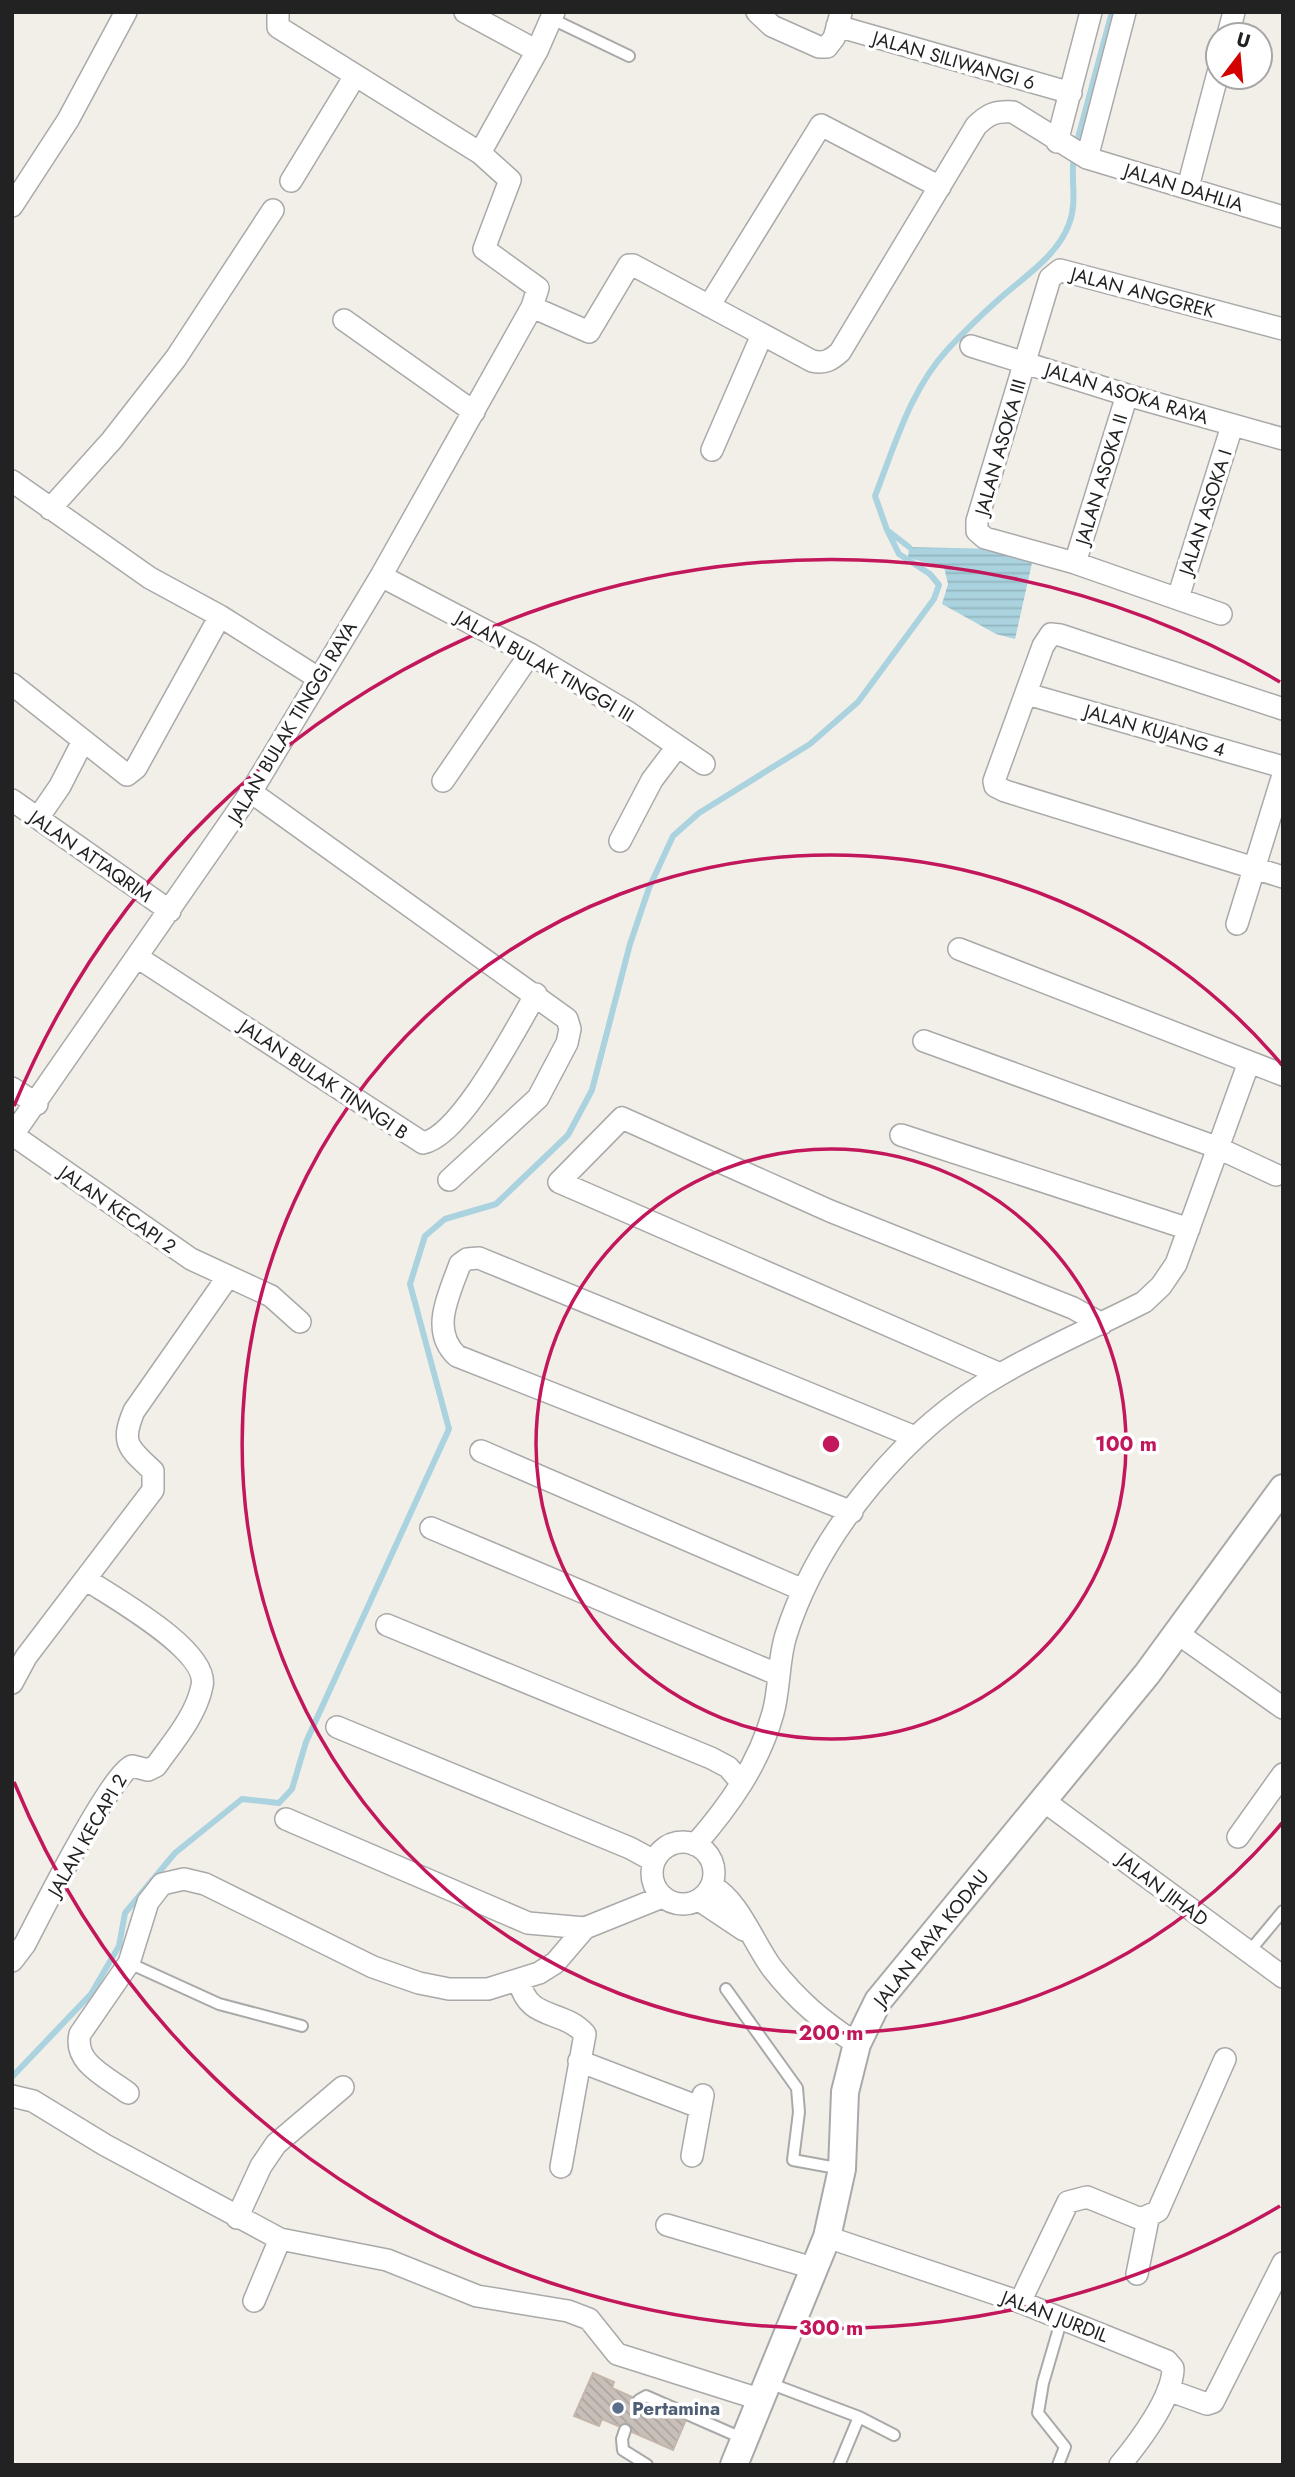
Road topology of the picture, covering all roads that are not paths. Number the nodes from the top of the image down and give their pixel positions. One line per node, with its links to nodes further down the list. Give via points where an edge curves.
1 (126, 12): 20 (street, via 68,120)
2 (278, 12): 11 (street, via 278,27)
3 (464, 12): 9 (street)
4 (757, 12): 8 (street, via 772,26 819,47 831,42)
5 (1125, 12): 16 (street)
6 (1089, 13): 13 (street)
7 (553, 16): 9 (street); 10 (lane)
8 (839, 19): 13 (street, JALAN SILIWANGI 6)
9 (537, 51): 15 (street)
10 (629, 56)
11 (355, 76): 15 (street); 17 (street)
12 (1213, 91): 19 (street)
13 (1071, 93): 14 (street)
14 (1061, 144): 16 (street, JALAN DAHLIA); 18 (street, JALAN DAHLIA, via 1013,112 988,114)
15 (480, 153): 23 (street, via 510,180 484,249)
16 (1086, 158): 19 (street, JALAN DAHLIA)
17 (292, 181)
18 (940, 187): 24 (street, via 821,125); 27 (street, via 840,352 821,363)
19 (1188, 187): 22 (street, JALAN DAHLIA)
20 (12, 206)
21 (273, 210): 36 (street, via 176,358)
22 (1283, 217)
23 (535, 297): 24 (street, via 589,332 630,265); 31 (street, JALAN BULAK TINGGI RAYA)
24 (709, 306): 27 (street)
25 (344, 320): 31 (street)
26 (1283, 329): 29 (street, JALAN ANGGREK, via 1060,270 1050,278)
27 (762, 335): 34 (street)
28 (971, 345): 29 (street, JALAN ASOKA RAYA)
29 (1025, 362): 30 (street, JALAN ASOKA RAYA); 37 (street, JALAN ASOKA III, via 977,531 985,538)
30 (1127, 395): 32 (street, JALAN ASOKA RAYA); 37 (street, JALAN ASOKA II)
31 (474, 412): 38 (street, JALAN BULAK TINGGI RAYA)
32 (1232, 426): 33 (street, JALAN ASOKA RAYA); 39 (street, JALAN ASOKA I)
33 (1283, 439)
34 (712, 450)
35 (12, 481): 36 (street)
36 (50, 509): 41 (street, via 150,578)
37 (1075, 564): 39 (street)
38 (381, 576): 42 (street, JALAN BULAK TINGGI III); 43 (street, JALAN BULAK TINGGI RAYA)
39 (1178, 598): 40 (street)
40 (1221, 614)
41 (220, 616): 43 (street); 47 (street, via 136,768 123,774)
42 (530, 654): 48 (street, JALAN BULAK TINGGI III); 52 (street)
43 (318, 678): 53 (street, JALAN BULAK TINGGI RAYA)
44 (12, 684): 47 (street)
45 (1027, 694): 46 (street, via 1046,639 1055,634); 50 (street, JALAN KUJANG 4); 57 (street, via 993,780 995,786)
46 (1283, 709)
47 (83, 741): 55 (street)
48 (677, 747): 49 (street, JALAN BULAK TINGGI III); 56 (street, via 652,780)
49 (704, 764)
50 (1283, 767)
51 (1283, 775): 57 (street)
52 (443, 781)
53 (251, 792): 59 (street, JALAN BULAK TINGGI RAYA); 63 (street)
54 (12, 800): 55 (street, JALAN ATTAQRIM)
55 (38, 818): 59 (street, JALAN ATTAQRIM)
56 (620, 841)
57 (1254, 868): 58 (street); 60 (street)
58 (1283, 877)
59 (170, 911): 62 (street, JALAN BULAK TINGGI RAYA)
60 (1237, 924)
61 (959, 949): 65 (street)
62 (137, 957): 63 (street, JALAN BULAK TINNGI B, via 423,1143 440,1135 466,1107); 68 (street, JALAN BULAK TINGGI RAYA)
63 (536, 995): 73 (street, via 567,1019 567,1043 538,1098)
64 (923, 1041): 71 (street)
65 (1249, 1062): 66 (street); 71 (street)
66 (1283, 1075)
67 (12, 1088): 68 (street)
68 (37, 1104): 69 (street, JALAN BULAK TINGGI RAYA)
69 (13, 1135): 75 (street, JALAN KECAPI 2, via 191,1259)
70 (901, 1135): 74 (street)
71 (1216, 1147): 72 (street); 74 (street)
72 (1276, 1175)
73 (449, 1180)
74 (1189, 1229): 77 (street, via 1176,1264 1161,1286 1144,1302)
75 (227, 1278): 76 (street, JALAN KECAPI 2, via 271,1296); 84 (street, via 134,1411 127,1443 153,1471 155,1484)
76 (300, 1322)
77 (1102, 1324): 78 (street); 78 (street, via 622,1118 559,1182)
78 (1000, 1374): 79 (street)
79 (915, 1437): 82 (street); 82 (street, via 479,1258 460,1264 443,1316 443,1336 457,1356)
80 (481, 1451): 85 (street)
81 (1282, 1492): 87 (street, JALAN RAYA KODAU)
82 (852, 1512): 85 (street)
83 (431, 1528): 88 (street)
84 (87, 1580): 89 (street, via 26,1657); 104 (street, JALAN KECAPI 2, via 173,1639 196,1660 203,1684 195,1706 156,1766 148,1770 132,1766 121,1774)
85 (803, 1590): 88 (street, via 785,1637)
86 (387, 1625): 93 (street, via 710,1758 728,1767)
87 (1177, 1633): 90 (street); 94 (street, JALAN RAYA KODAU)
88 (779, 1675): 93 (street, via 773,1713)
89 (12, 1683)
90 (1283, 1707)
91 (337, 1727): 98 (street)
92 (1283, 1774): 96 (street)
93 (743, 1783): 97 (street)
94 (1044, 1801): 103 (street, JALAN JIHAD); 110 (street, JALAN RAYA KODAU, via 898,1974 878,2001)
95 (286, 1819): 102 (street, via 528,1923)
96 (1238, 1837)
97 (695, 1844): 98 (street, via 666,1847); 99 (street, via 713,1867)
98 (654, 1861): 100 (street, via 652,1880)
99 (705, 1893): 100 (street, via 680,1904); 110 (street, via 749,1934 800,2001)
100 (662, 1897): 102 (street)
101 (1283, 1911): 103 (lane)
102 (585, 1928): 107 (street, via 555,1963)
103 (1248, 1953): 106 (street, JALAN JIHAD)
104 (12, 1961)
105 (129, 1963): 107 (street, via 148,1902 162,1884 184,1879 205,1884 373,1967 419,1983 488,1989); 109 (lane, via 219,2004); 114 (street, via 80,2034 77,2047 81,2058)
106 (1283, 1977)
107 (519, 1980): 112 (street, via 523,1997 585,2034)
108 (726, 1989): 118 (lane, via 797,2088 793,2160)
109 (302, 2026)
110 (857, 2044): 118 (street, JALAN RAYA KODAU, via 845,2092)
111 (1225, 2059): 120 (street, via 1158,2211)
112 (579, 2061): 116 (street, via 702,2100); 117 (street)
113 (342, 2087): 119 (street, via 276,2144)
114 (128, 2093)
115 (12, 2096): 119 (street, via 33,2101)
116 (692, 2156)
117 (561, 2167)
118 (842, 2169): 122 (street, JALAN RAYA KODAU)
119 (237, 2218): 123 (street)
120 (1148, 2218): 126 (street); 128 (street, via 1087,2197 1068,2202)
121 (667, 2225): 125 (street)
122 (827, 2237): 125 (street, JALAN RAYA KODAU); 128 (street, JALAN JURDIL)
123 (280, 2239): 127 (street); 130 (street, via 387,2260 477,2296 568,2311 589,2319 617,2354)
124 (1283, 2263): 131 (street, via 1213,2402)
125 (813, 2268): 130 (street, JALAN RAYA KODAU)
126 (1138, 2274)
127 (254, 2301)
128 (1020, 2302): 129 (street, JALAN JURDIL)
129 (1062, 2318): 131 (street, JALAN JURDIL, via 1167,2361 1173,2368); 140 (lane, via 1038,2413 1065,2447)
130 (763, 2390): 133 (lane); 136 (street, JALAN RAYA KODAU)
131 (1168, 2390): 141 (street)
132 (639, 2400): 136 (lane, via 646,2396)
133 (859, 2417): 135 (lane); 139 (lane)
134 (625, 2430): 137 (lane, via 624,2450)
135 (894, 2435)
136 (744, 2440): 138 (street, JALAN RAYA KODAU)
137 (647, 2465)
138 (734, 2465)
139 (839, 2465)
140 (1058, 2465)
141 (1120, 2465)

